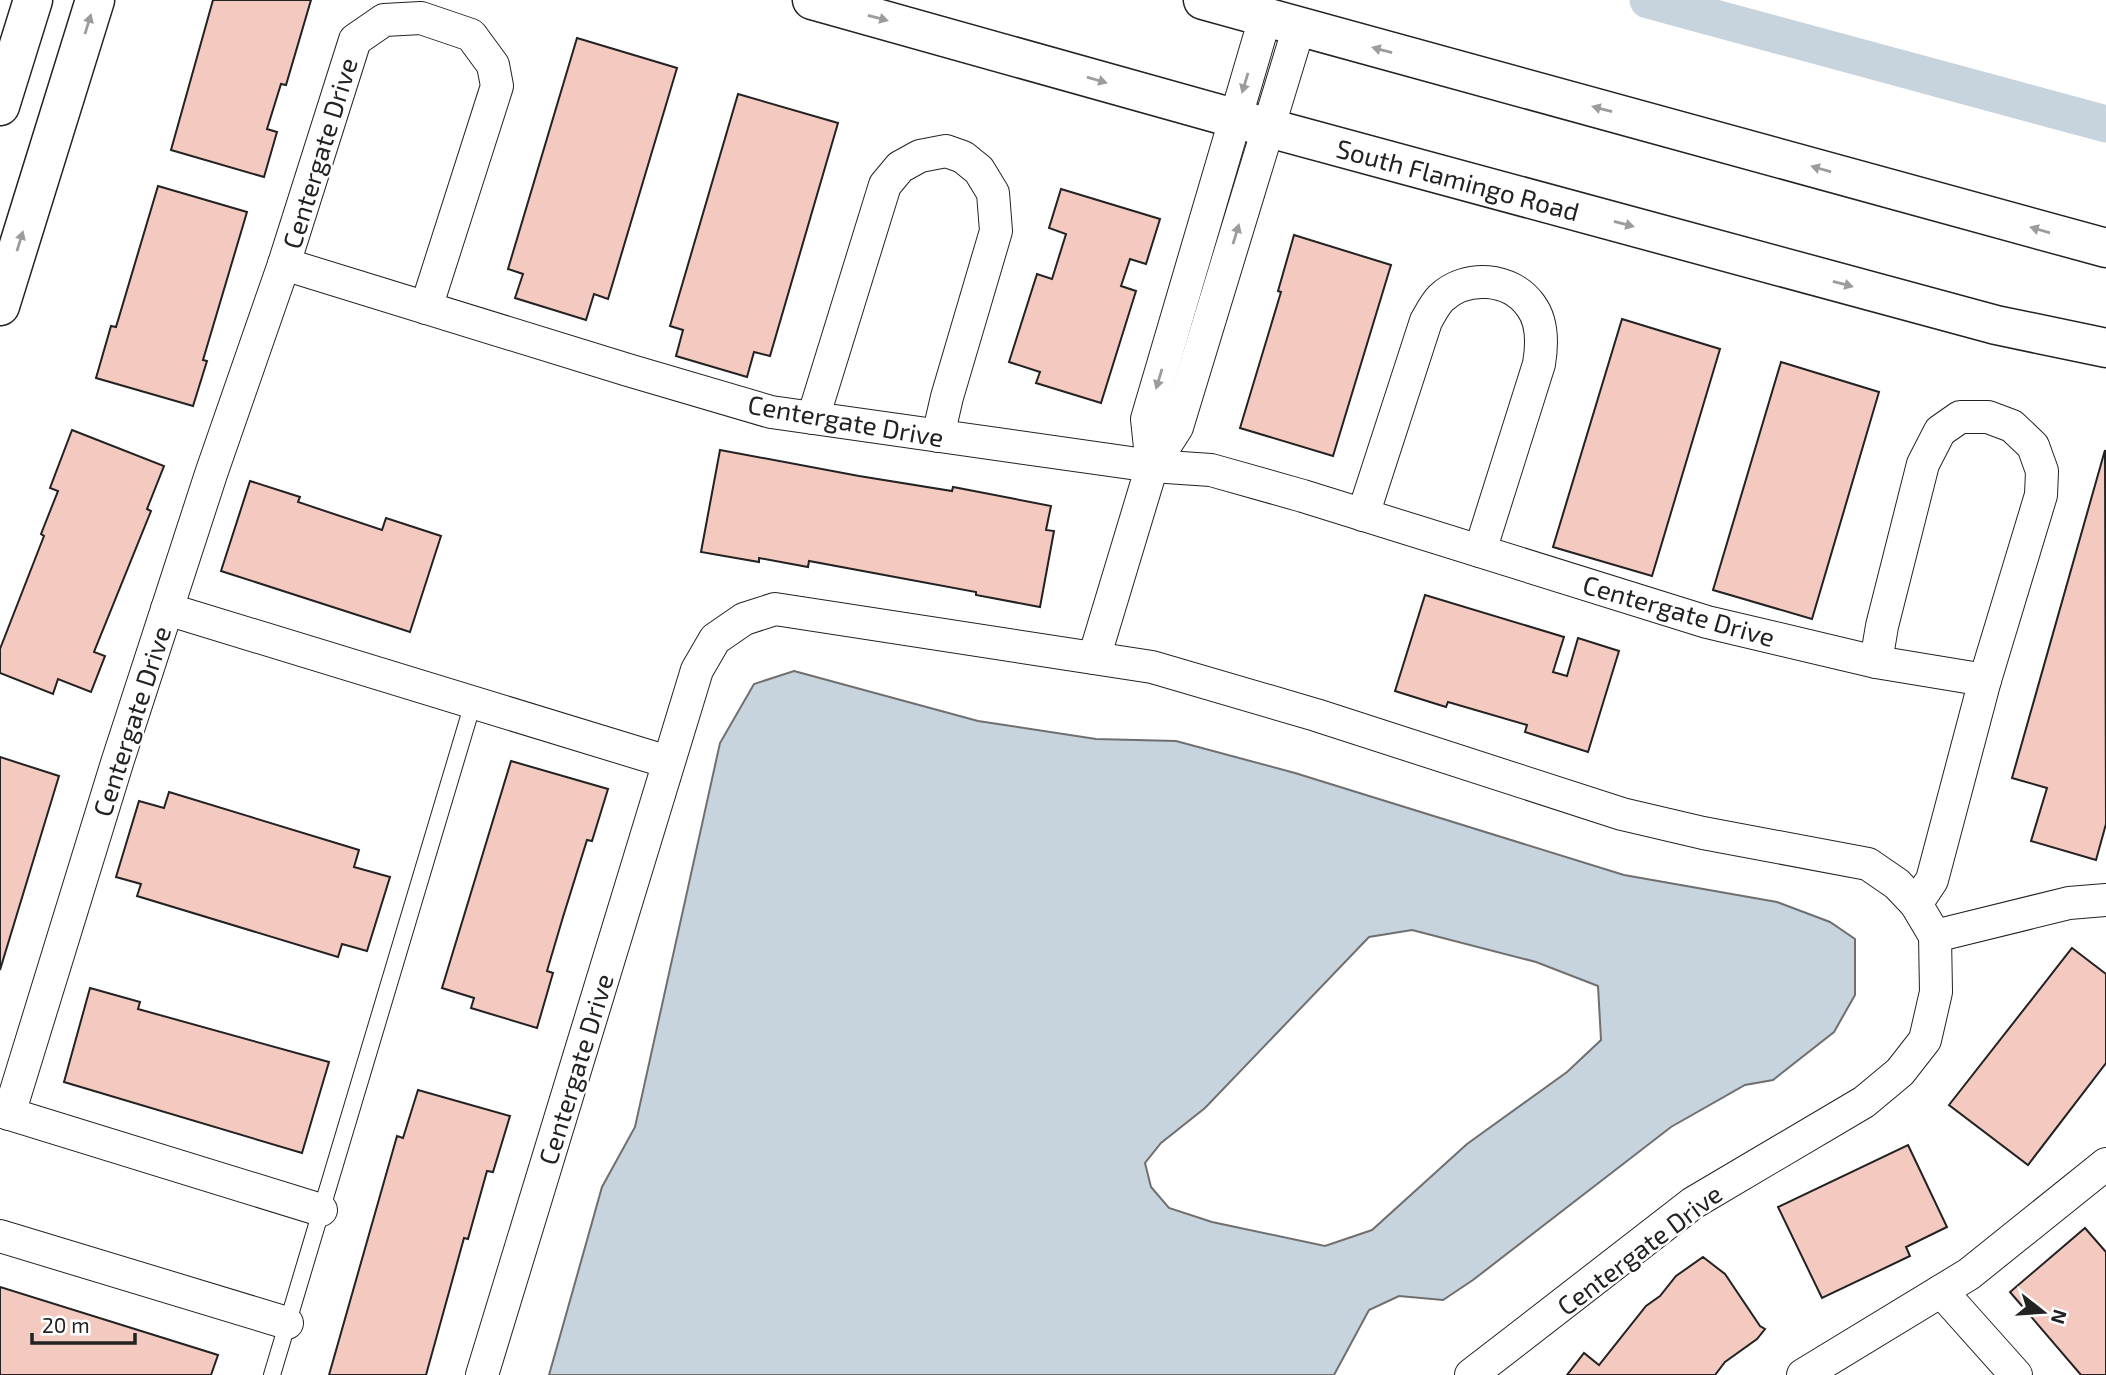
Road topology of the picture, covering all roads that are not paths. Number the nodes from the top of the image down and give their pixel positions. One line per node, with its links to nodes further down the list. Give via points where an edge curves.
1 (33, 0): 6 (main road)
2 (95, 0): 10 (main road, one-way to 2)
3 (812, 0): 7 (main road, South Flamingo Road, one-way to 7)
4 (1203, 0): 5 (main road)
5 (1282, 23): 7 (street); 8 (main road, one-way to 5)
6 (0, 106)
7 (1252, 123): 12 (street); 13 (street, one-way to 7); 14 (main road, South Flamingo Road, one-way to 14, via 1996,325)
8 (2106, 248)
9 (284, 264): 11 (street, Centergate Drive); 11 (street, Centergate Drive, via 355,40 384,20 421,18 471,35 493,65 497,86); 20 (street, Centergate Drive)
10 (0, 306)
11 (426, 308): 15 (street, Centergate Drive, via 771,412)
12 (1175, 326): 13 (street); 17 (street, one-way to 17, via 1147,419)
13 (1206, 333): 17 (street, via 1177,428)
14 (2106, 348)
15 (813, 418): 16 (street, Centergate Drive); 16 (street, via 885,185 900,167 920,156 946,151 979,170 993,193 996,231)
16 (938, 436): 17 (street, Centergate Drive)
17 (1152, 466): 18 (street, Centergate Drive, via 1211,470); 21 (street)
18 (1363, 514): 19 (street, Centergate Drive); 19 (street, via 1426,321 1440,299 1461,285 1485,281 1512,288 1532,307 1542,340 1539,364)
19 (1480, 551): 22 (street, Centergate Drive, via 1707,622)
20 (167, 609): 24 (street, Centergate Drive); 29 (street, Centergate Drive)
21 (1094, 658): 25 (street, Centergate Drive, via 775,609 744,619 715,639 696,670); 27 (street, Centergate Drive, via 1153,667 1316,715 1622,814 1868,864)
22 (1877, 662): 23 (street, Centergate Drive); 23 (street, via 1923,464 1940,430 1960,417 1988,417 2012,426 2033,446 2042,471 2041,495)
23 (1985, 680): 27 (street, via 1932,880)
24 (473, 703): 25 (street, Centergate Drive); 31 (lane)
25 (668, 762): 37 (street, Centergate Drive)
26 (2106, 900): 28 (street, via 2069,904)
27 (1916, 904): 28 (street, Centergate Drive)
28 (1935, 936): 38 (street, Centergate Drive, via 1936,992 1925,1040 1900,1072 1864,1102 1693,1203)
29 (5, 1113): 31 (street)
30 (2106, 1164): 33 (street, via 1969,1274)
31 (321, 1210): 34 (lane)
32 (0, 1236): 34 (street)
33 (1941, 1291): 35 (street); 39 (street)
34 (287, 1323): 36 (lane)
35 (1822, 1371)
36 (272, 1375)
37 (482, 1375)
38 (1471, 1375)
39 (2016, 1375)

